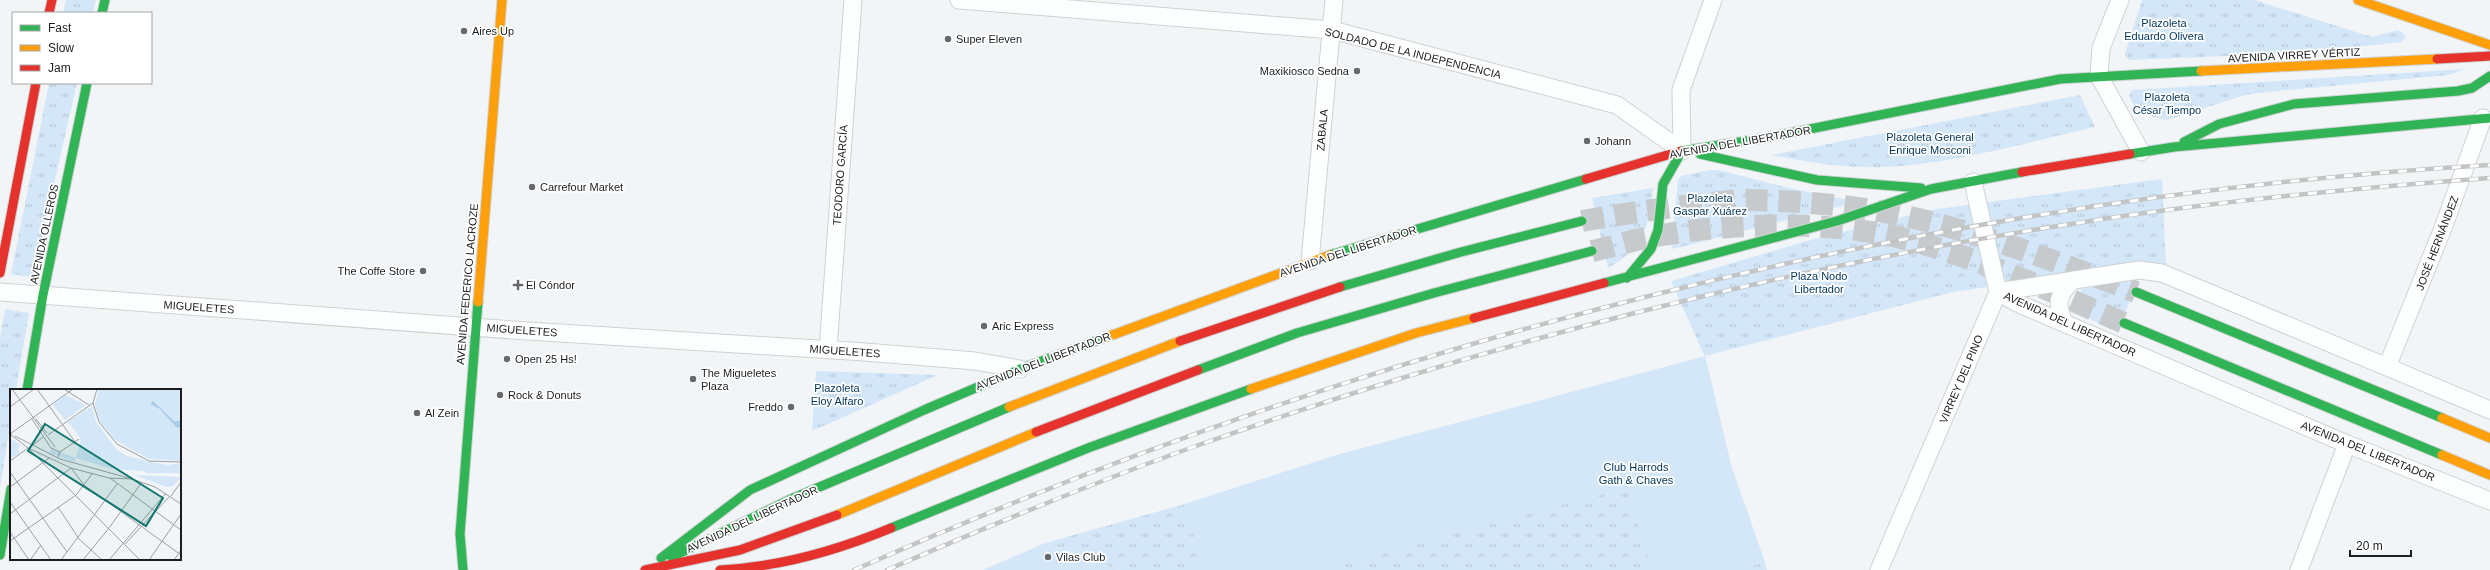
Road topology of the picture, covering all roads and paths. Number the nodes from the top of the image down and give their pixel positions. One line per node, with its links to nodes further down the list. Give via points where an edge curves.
1 (52, 0): 10 (main road)
2 (105, 0): 11 (main road)
3 (502, 0): 37 (main road, AVENIDA FEDERICO LACROZE)
4 (853, 0): 38 (street, TEODORO GARCÍA)
5 (959, 0): 12 (street, SOLDADO DE LA INDEPENDENCIA)
6 (1334, 0): 12 (street, ZABALA)
7 (1713, 0): 21 (street, via 1681,90)
8 (2120, 0): 15 (street, via 2101,48)
9 (2358, 0): 13 (main road)
10 (49, 12)
11 (102, 12)
12 (1332, 30): 21 (street, SOLDADO DE LA INDEPENDENCIA, via 1617,105); 27 (street, ZABALA)
13 (2490, 45)
14 (2490, 56): 15 (main road, AVENIDA VIRREY VÉRTIZ)
15 (2099, 76): 21 (main road, AVENIDA DEL LIBERTADOR, via 2060,80 1765,138); 22 (street)
16 (2490, 76): 20 (main road, via 2472,88 2458,91 2294,104 2219,124)
17 (36, 84): 28 (main road)
18 (87, 84): 34 (main road, AVENIDA OLLEROS)
19 (2487, 118): 20 (main road); 39 (street, JOSÉ HERNÁNDEZ)
20 (2174, 147): 22 (main road)
21 (1682, 150): 24 (main road, via 1736,160 1801,178 1845,184); 27 (main road, AVENIDA DEL LIBERTADOR); 29 (main road, via 1663,184 1658,230 1651,249)
22 (2141, 152): 23 (main road)
23 (1973, 182): 24 (main road); 32 (street)
24 (1931, 189): 29 (main road, via 1837,222)
25 (1582, 221): 50 (main road, AVENIDA DEL LIBERTADOR, via 1422,262 1278,307 1152,351 1032,396 838,478 732,526)
26 (1592, 251): 50 (main road, AVENIDA DEL LIBERTADOR, via 1434,293 1297,334 1048,427 786,535 740,550)
27 (1310, 261): 40 (main road, AVENIDA DEL LIBERTADOR)
28 (0, 273)
29 (1627, 278): 52 (main road, via 1416,334 1303,370 1088,448 860,541 803,558 754,568)
30 (2073, 280): 32 (street, AVENIDA DEL LIBERTADOR); 35 (street, via 2062,290 2059,303); 39 (street, AVENIDA DEL LIBERTADOR, via 2139,270 2162,272)
31 (0, 292): 34 (street, MIGUELETES)
32 (1998, 292): 35 (street, AVENIDA DEL LIBERTADOR); 53 (street, VIRREY DEL PINO)
33 (2136, 292): 43 (main road)
34 (43, 295): 37 (street, MIGUELETES); 41 (main road, AVENIDA OLLEROS)
35 (2064, 323): 44 (street, AVENIDA DEL LIBERTADOR)
36 (2124, 323): 45 (main road, AVENIDA DEL LIBERTADOR)
37 (476, 327): 38 (street, MIGUELETES); 49 (main road, AVENIDA FEDERICO LACROZE, via 460,534)
38 (828, 350): 40 (street, MIGUELETES, via 975,361)
39 (2387, 367): 42 (street, AVENIDA DEL LIBERTADOR)
40 (1020, 369): 50 (main road, AVENIDA DEL LIBERTADOR, via 750,490 690,533)
41 (28, 389)
42 (2490, 410)
43 (2490, 438)
44 (2347, 444): 47 (street, AVENIDA DEL LIBERTADOR); 54 (street)
45 (2490, 475)
46 (10, 495): 48 (main road)
47 (2490, 501)
48 (0, 555)
49 (463, 570)
50 (647, 570): 51 (main road)
51 (671, 570)
52 (720, 570)
53 (1879, 570)
54 (2299, 570)

